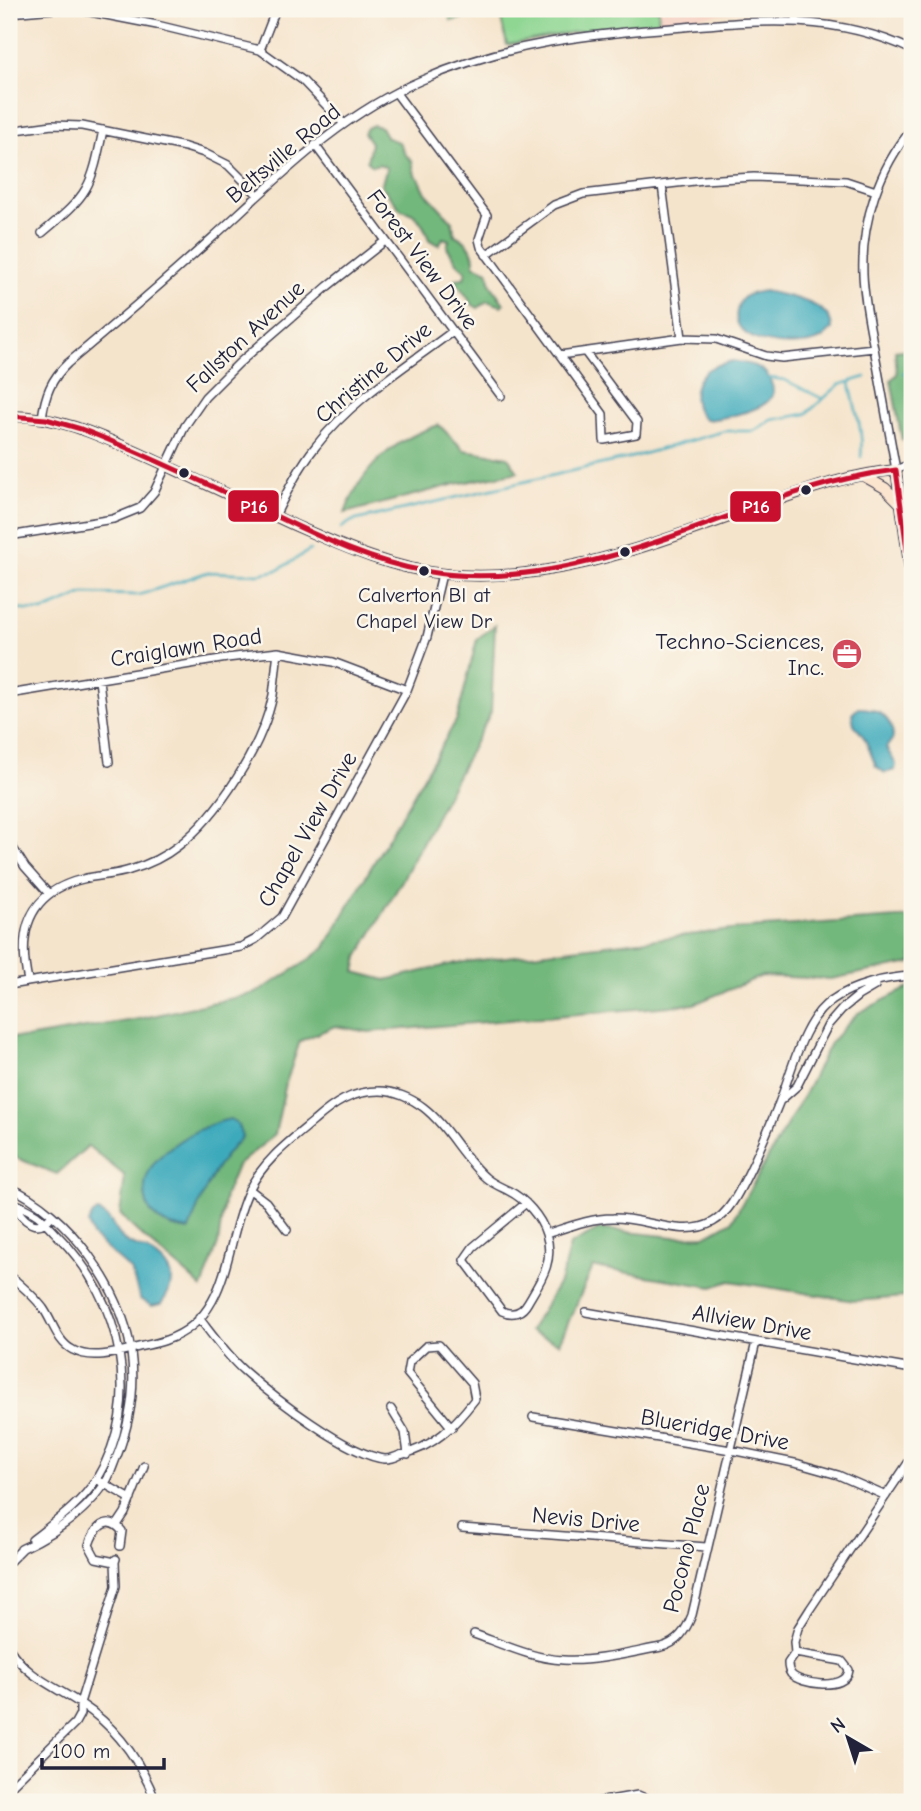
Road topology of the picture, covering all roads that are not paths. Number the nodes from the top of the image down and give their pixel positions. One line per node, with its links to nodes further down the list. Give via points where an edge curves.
1 (56, 9): 4 (street); 6 (street, via 80,10)
2 (276, 9): 6 (street)
3 (797, 9): 5 (street)
4 (9, 13)
5 (796, 21): 7 (street, Beltsville Road, via 858,32); 8 (street, Beltsville Road, via 553,40 478,59)
6 (260, 50): 9 (street, via 302,80)
7 (912, 50)
8 (396, 93): 9 (street, Beltsville Road); 19 (street, via 487,215 479,239)
9 (344, 124): 13 (street, Beltsville Road)
10 (912, 129): 15 (street)
11 (103, 130): 12 (street, via 65,124); 16 (street, via 204,153 228,165); 17 (street, via 87,190)
12 (9, 131)
13 (315, 145): 16 (street, Beltsville Road); 18 (street, Forest View Drive)
14 (662, 185): 15 (street, via 789,177 846,181); 19 (street, via 564,200); 21 (street)
15 (876, 191): 22 (street, via 864,238 862,272)
16 (258, 195): 27 (street, Beltsville Road, via 59,371 49,387)
17 (42, 233)
18 (385, 241): 20 (street, Forest View Drive); 29 (street, Fallston Avenue, via 205,397)
19 (486, 255): 24 (street)
20 (453, 331): 25 (street, Forest View Drive); 34 (street, Christine Drive, via 328,432 300,468)
21 (682, 338): 22 (street, via 716,339 782,358); 23 (street)
22 (874, 348): 31 (street)
23 (585, 352): 24 (street); 24 (street, via 637,422 636,434 604,440 604,414)
24 (560, 355)
25 (501, 396)
26 (9, 416): 27 (street)
27 (42, 418): 29 (street, via 93,433)
28 (912, 463): 31 (street)
29 (166, 466): 34 (street); 35 (street, Fallston Avenue, via 148,500 133,513)
30 (912, 469): 31 (street)
31 (896, 470): 32 (street); 33 (street)
32 (862, 475): 33 (street); 36 (street, via 592,562 504,576)
33 (901, 504): 37 (street)
34 (275, 516): 36 (street, via 358,552)
35 (9, 536)
36 (442, 574): 40 (street, Chapel View Drive, via 427,637)
37 (912, 586)
38 (278, 652): 39 (street, Craiglawn Road); 40 (street, Craiglawn Road, via 334,662); 44 (street, via 267,714 236,778 209,817 179,845 147,864 69,883)
39 (99, 680): 41 (street, Craiglawn Road); 42 (street)
40 (407, 690): 47 (street, Chapel View Drive, via 282,917 257,939 232,949)
41 (9, 694)
42 (109, 762)
43 (9, 842): 44 (street)
44 (49, 894): 47 (street, via 25,928 23,959)
45 (912, 976): 46 (street)
46 (887, 980): 49 (street, via 851,989 830,1001); 50 (street, via 858,996)
47 (28, 981): 48 (street, Chapel View Drive)
48 (9, 985)
49 (817, 1018): 50 (street); 51 (street, via 800,1044)
50 (828, 1025): 51 (street, via 797,1086)
51 (780, 1102): 60 (street, via 738,1194 713,1222 684,1228 600,1218)
52 (9, 1187): 54 (street)
53 (249, 1189): 56 (street, via 277,1152 329,1108 352,1095 378,1091 395,1093 422,1106 485,1177); 59 (street, via 266,1202); 63 (street, via 223,1278)
54 (20, 1192): 55 (street); 57 (street)
55 (11, 1201): 58 (street, via 34,1224)
56 (526, 1203): 60 (street); 60 (street, via 464,1260 502,1311 516,1314 526,1306 550,1259)
57 (52, 1215): 58 (street); 65 (street, via 97,1265)
58 (46, 1224): 66 (street, via 85,1268 107,1310)
59 (287, 1230)
60 (546, 1234)
61 (9, 1275): 66 (street, via 32,1294 70,1349 89,1354)
62 (586, 1312): 64 (street, Allview Drive)
63 (199, 1318): 65 (street, via 168,1340); 72 (street, via 246,1372 336,1438 386,1459)
64 (755, 1342): 67 (street, Allview Drive); 71 (street, Pocono Place)
65 (131, 1349): 66 (street); 76 (street, via 127,1431)
66 (120, 1352): 75 (street, via 122,1406 114,1441)
67 (912, 1369)
68 (391, 1409): 72 (street, via 405,1432)
69 (533, 1416): 71 (street, Blueridge Drive)
70 (452, 1428): 70 (street, via 476,1392 448,1353 439,1345 426,1346 409,1362 407,1373); 72 (street, via 422,1450)
71 (731, 1450): 77 (street, Blueridge Drive, via 818,1468); 82 (street, Pocono Place)
72 (408, 1454)
73 (912, 1457): 77 (street)
74 (144, 1466): 78 (street)
75 (97, 1479): 76 (street); 83 (street, via 62,1517)
76 (105, 1484): 78 (street); 83 (street, via 69,1523)
77 (887, 1496): 87 (street, via 798,1628)
78 (131, 1499): 79 (street)
79 (117, 1525): 81 (street, via 122,1531); 88 (street, via 106,1522 99,1526 89,1545 96,1558 116,1560 116,1586)
80 (462, 1528): 82 (street, Nevis Drive)
81 (120, 1546)
82 (706, 1548): 85 (street, Pocono Place, via 692,1615 686,1629 668,1645 565,1660)
83 (21, 1549): 84 (street)
84 (9, 1562)
85 (474, 1634)
86 (9, 1648): 88 (street, via 37,1679)
87 (795, 1653): 87 (street, via 837,1659 847,1666 849,1675 837,1684 799,1679 789,1671)
88 (80, 1703): 89 (street, via 75,1724); 90 (street, via 121,1737)
89 (9, 1788)
90 (156, 1802)
91 (598, 1802): 92 (street, via 638,1795)
92 (653, 1802)

